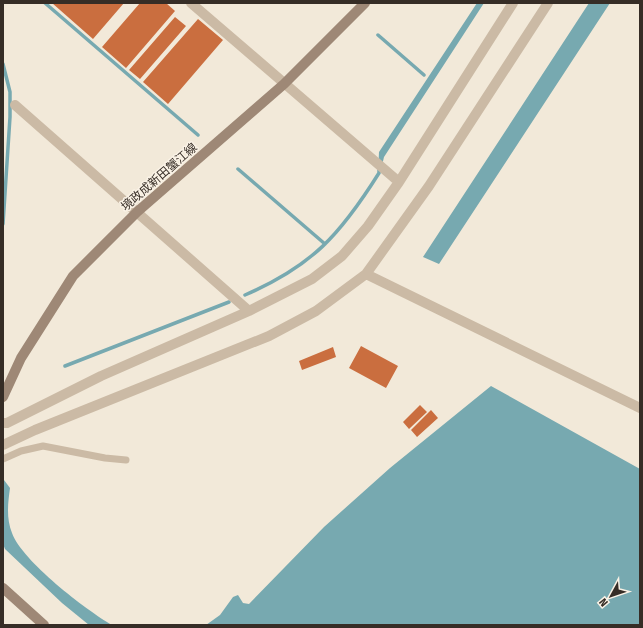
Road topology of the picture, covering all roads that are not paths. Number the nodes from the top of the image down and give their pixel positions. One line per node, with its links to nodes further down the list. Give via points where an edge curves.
1 (191, 3): 5 (street)
2 (364, 3): 5 (main road, 境政成新田蟹江線)
3 (513, 3): 7 (street)
4 (548, 3): 9 (street, via 429,186)
5 (284, 84): 7 (street); 8 (main road, 境政成新田蟹江線)
6 (15, 104): 8 (street)
7 (399, 182): 10 (street, via 368,226 342,256 312,279)
8 (137, 212): 10 (street); 11 (main road, 境政成新田蟹江線, via 73,276 21,358)
9 (366, 274): 12 (street); 14 (street, via 316,311 269,336)
10 (249, 311): 13 (street, via 101,376)
11 (3, 394)
12 (640, 408)
13 (3, 423)
14 (3, 444)
15 (3, 458): 16 (lane, via 44,446)
16 (126, 460)
17 (3, 588): 18 (main road)
18 (44, 625)

